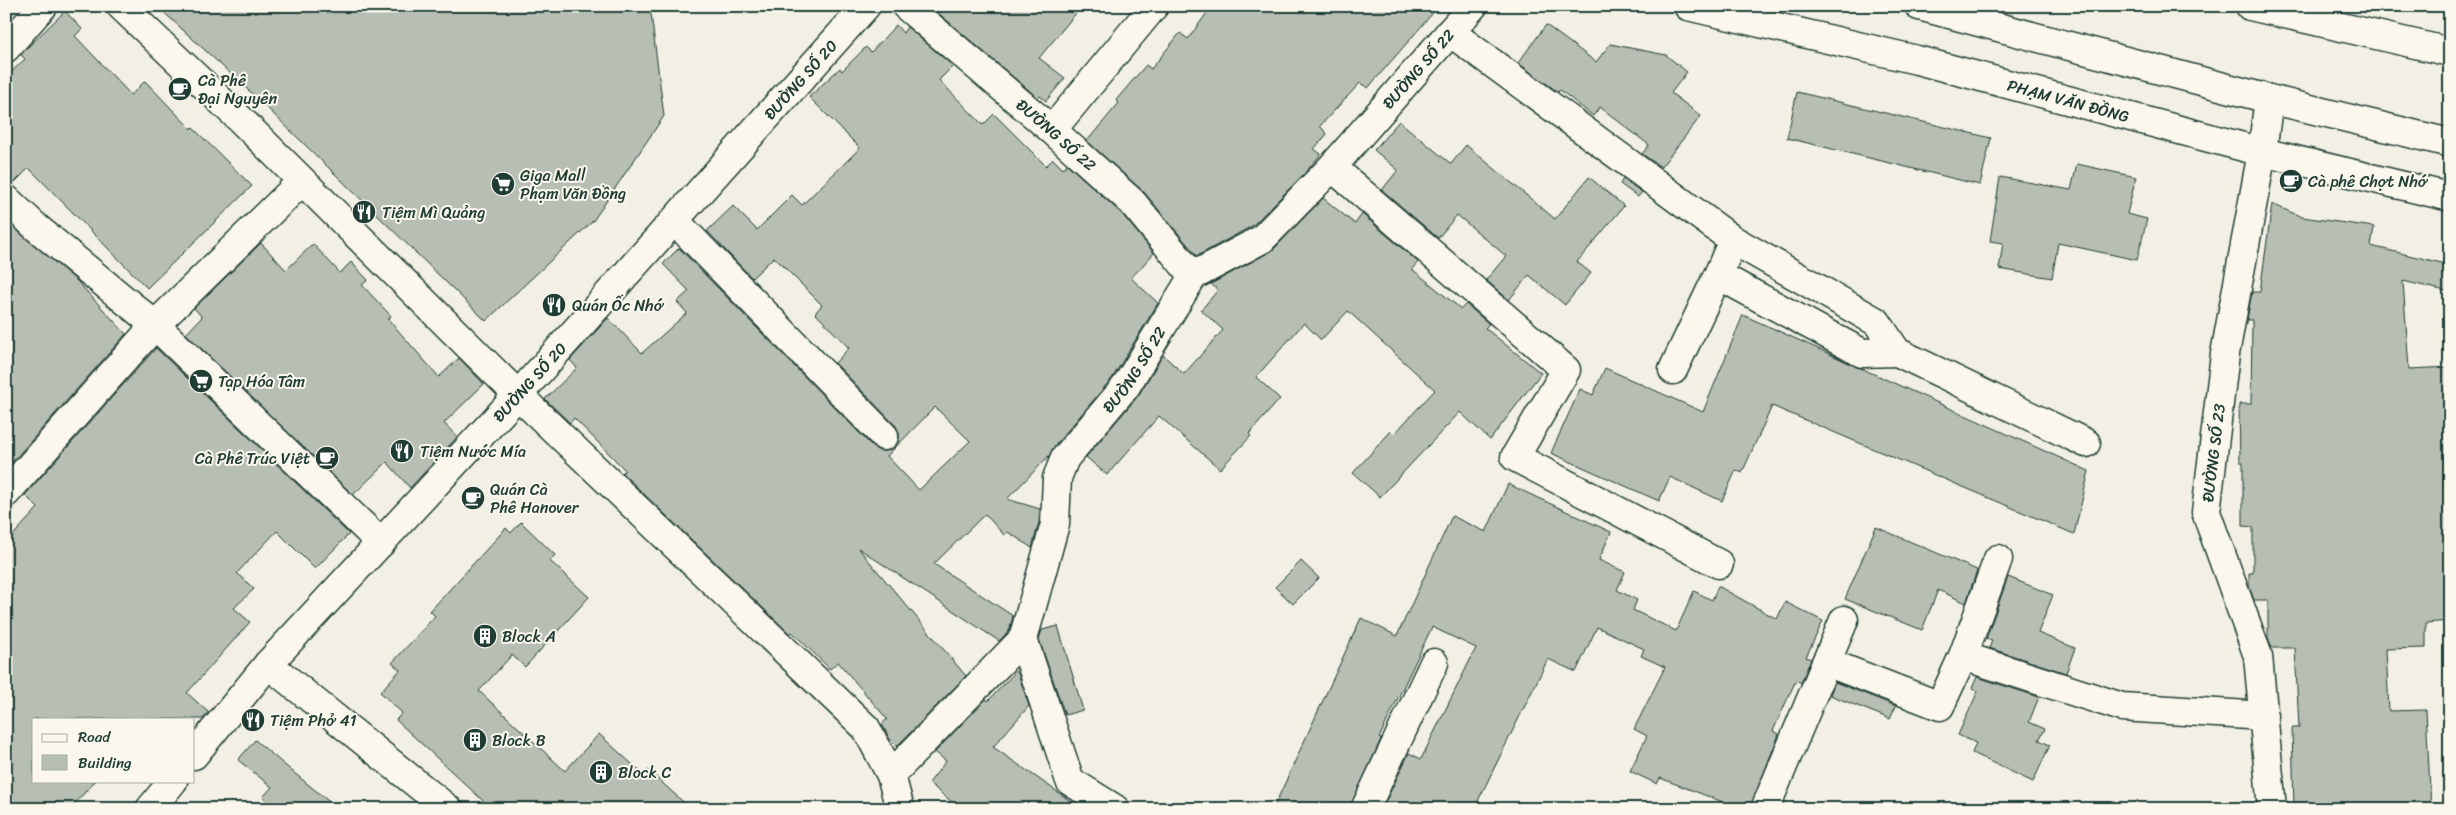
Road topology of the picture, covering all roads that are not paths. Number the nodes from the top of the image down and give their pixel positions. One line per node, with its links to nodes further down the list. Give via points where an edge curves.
1 (43, 6): 11 (main road)
2 (121, 6): 18 (main road)
3 (866, 6): 21 (main road, ĐƯỜNG SỐ 20)
4 (906, 6): 14 (main road, ĐƯỜNG SỐ 22)
5 (1154, 6): 14 (main road)
6 (1473, 6): 10 (main road, ĐƯỜNG SỐ 22)
7 (1688, 6): 16 (main road, PHẠM VĂN ĐỒNG, via 1917,60)
8 (1919, 6): 13 (main road)
9 (2250, 6): 12 (main road)
10 (1450, 32): 17 (main road, ĐƯỜNG SỐ 22); 22 (main road)
11 (6, 48)
12 (2450, 52)
13 (2269, 99): 15 (main road); 16 (main road, ĐƯỜNG SỐ 23)
14 (1052, 130): 24 (main road, ĐƯỜNG SỐ 22, via 1132,202)
15 (2450, 143)
16 (2262, 152): 19 (main road, PHẠM VĂN ĐỒNG); 41 (main road, ĐƯỜNG SỐ 23, via 2226,354 2206,512 2258,656)
17 (1332, 167): 24 (main road, ĐƯỜNG SỐ 22, via 1262,239); 34 (main road, via 1566,370 1515,457)
18 (302, 181): 25 (main road); 28 (main road)
19 (2450, 197)
20 (6, 199): 25 (main road)
21 (675, 220): 28 (main road, ĐƯỜNG SỐ 20); 29 (main road)
22 (1733, 240): 23 (main road); 26 (main road, via 1876,322)
23 (1718, 275): 26 (main road, via 1862,353); 27 (main road)
24 (1193, 276): 36 (main road, ĐƯỜNG SỐ 22, via 1126,386 1065,458 1057,478 1055,524)
25 (155, 325): 31 (main road); 32 (main road)
26 (1897, 352): 30 (main road)
27 (1673, 370)
28 (518, 396): 32 (main road, ĐƯỜNG SỐ 20); 43 (main road, via 866,728)
29 (884, 436)
30 (2086, 444)
31 (6, 493)
32 (381, 543): 40 (main road, ĐƯỜNG SỐ 20)
33 (1998, 559): 37 (main road)
34 (1718, 564)
35 (1844, 620): 38 (main road)
36 (1023, 639): 43 (main road); 48 (main road, via 1070,780)
37 (1963, 656): 38 (main road, via 1940,706); 41 (main road, via 2122,707)
38 (1826, 662): 50 (main road)
39 (1434, 663): 49 (main road)
40 (268, 664): 42 (main road, ĐƯỜNG SỐ 20); 46 (main road)
41 (2264, 716): 51 (main road, ĐƯỜNG SỐ 23)
42 (195, 754)
43 (891, 775): 47 (main road)
44 (171, 782): 45 (main road)
45 (150, 809)
46 (448, 809)
47 (900, 809)
48 (1115, 809)
49 (1365, 809)
50 (1765, 809)
51 (2272, 809)

